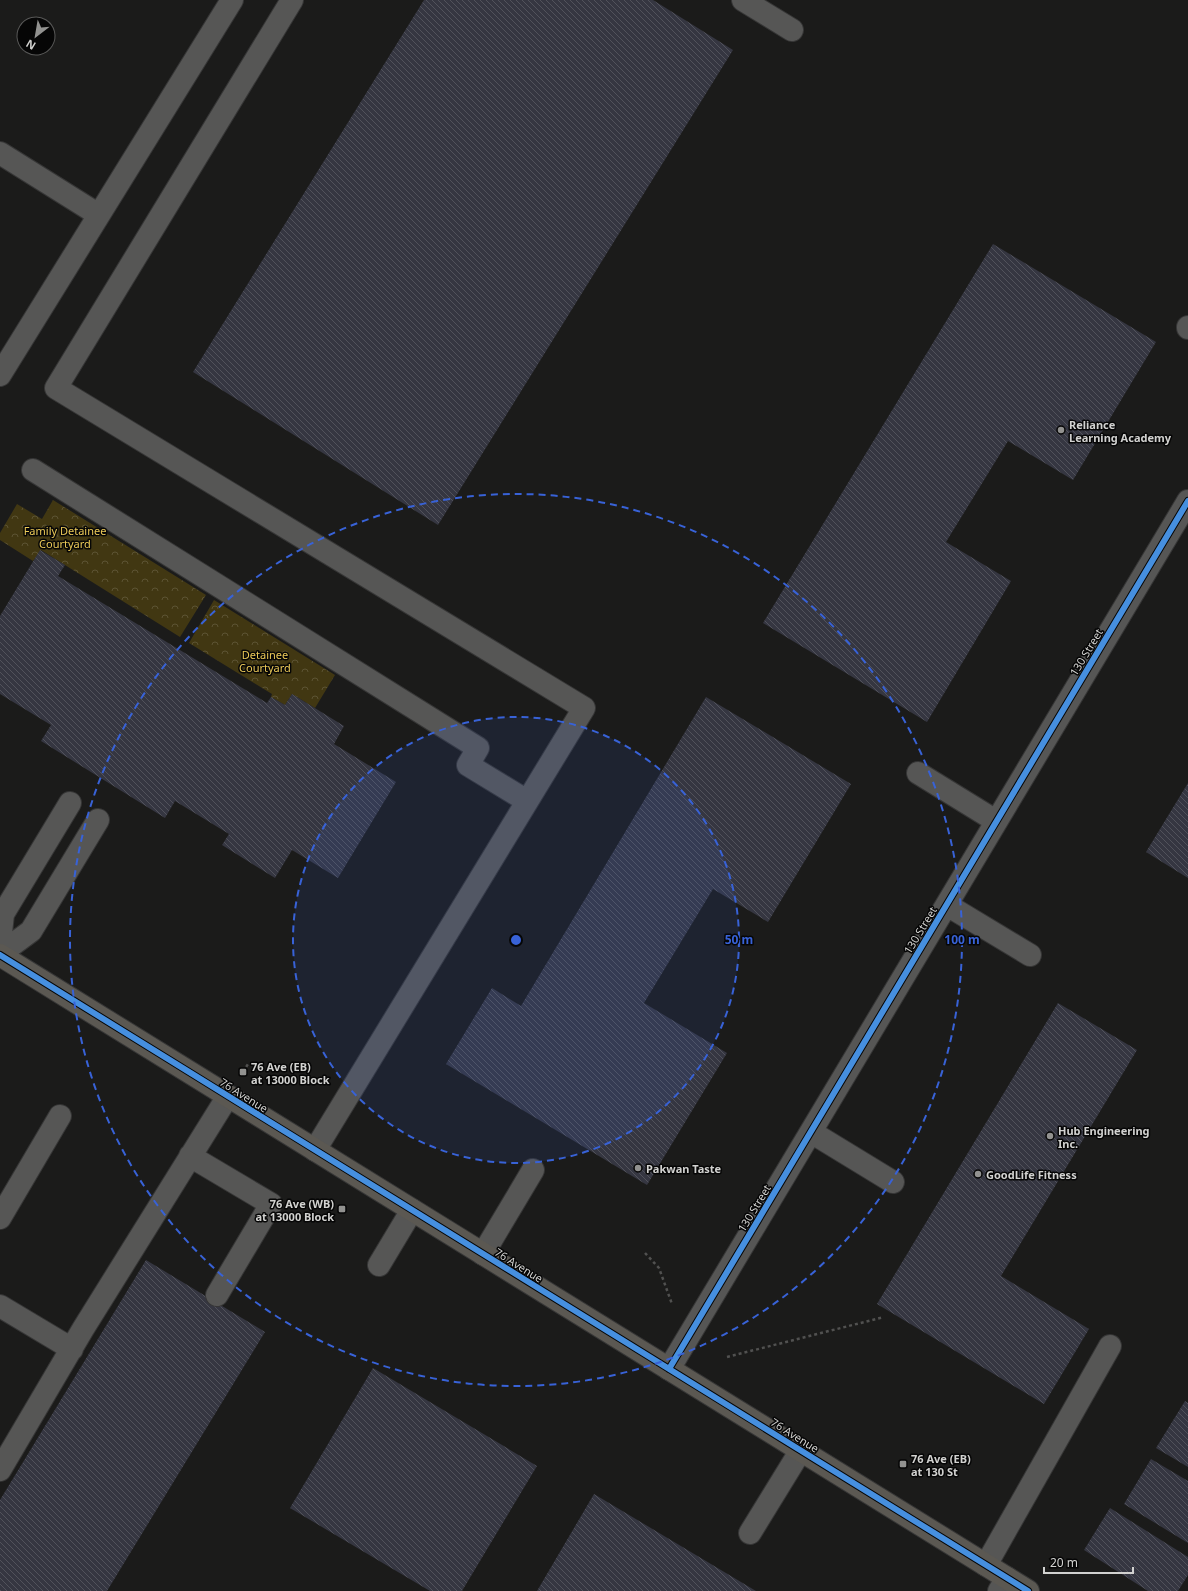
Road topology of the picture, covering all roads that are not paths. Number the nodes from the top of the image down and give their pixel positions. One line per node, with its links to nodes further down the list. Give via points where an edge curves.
1 (232, 0): 6 (street)
2 (292, 0): 11 (street, via 56,388 584,708)
3 (743, 0): 4 (street)
4 (792, 30)
5 (0, 153): 6 (street)
6 (99, 215): 7 (street)
7 (0, 375)
8 (32, 470): 11 (street, via 478,748 468,765)
9 (1188, 501): 14 (street, 130 Street)
10 (918, 773): 14 (street)
11 (527, 801): 22 (street)
12 (70, 803): 16 (street, via 3,914)
13 (98, 820): 17 (street, via 31,931)
14 (996, 821): 15 (street, 130 Street)
15 (947, 905): 18 (street); 21 (street, 130 Street)
16 (0, 942)
17 (0, 955): 19 (main road, 76 Avenue)
18 (1030, 955)
19 (228, 1096): 22 (main road, 76 Avenue); 23 (street)
20 (60, 1116): 27 (street)
21 (811, 1132): 25 (street); 34 (street, 130 Street)
22 (315, 1150): 26 (main road, 76 Avenue)
23 (190, 1156): 30 (street, via 271,1204); 33 (street)
24 (533, 1170): 28 (street)
25 (893, 1182)
26 (412, 1210): 28 (main road, 76 Avenue); 29 (street)
27 (0, 1218)
28 (483, 1254): 34 (main road, 76 Avenue)
29 (380, 1265)
30 (218, 1295)
31 (0, 1306): 33 (street)
32 (1110, 1346): 38 (street)
33 (72, 1349): 36 (street)
34 (669, 1369): 35 (main road, 76 Avenue)
35 (801, 1450): 37 (street); 38 (main road, 76 Avenue)
36 (0, 1470)
37 (750, 1534)
38 (986, 1565): 39 (main road, 76 Avenue)
39 (1003, 1584): 40 (main road, 76 Avenue)
40 (1028, 1591)

